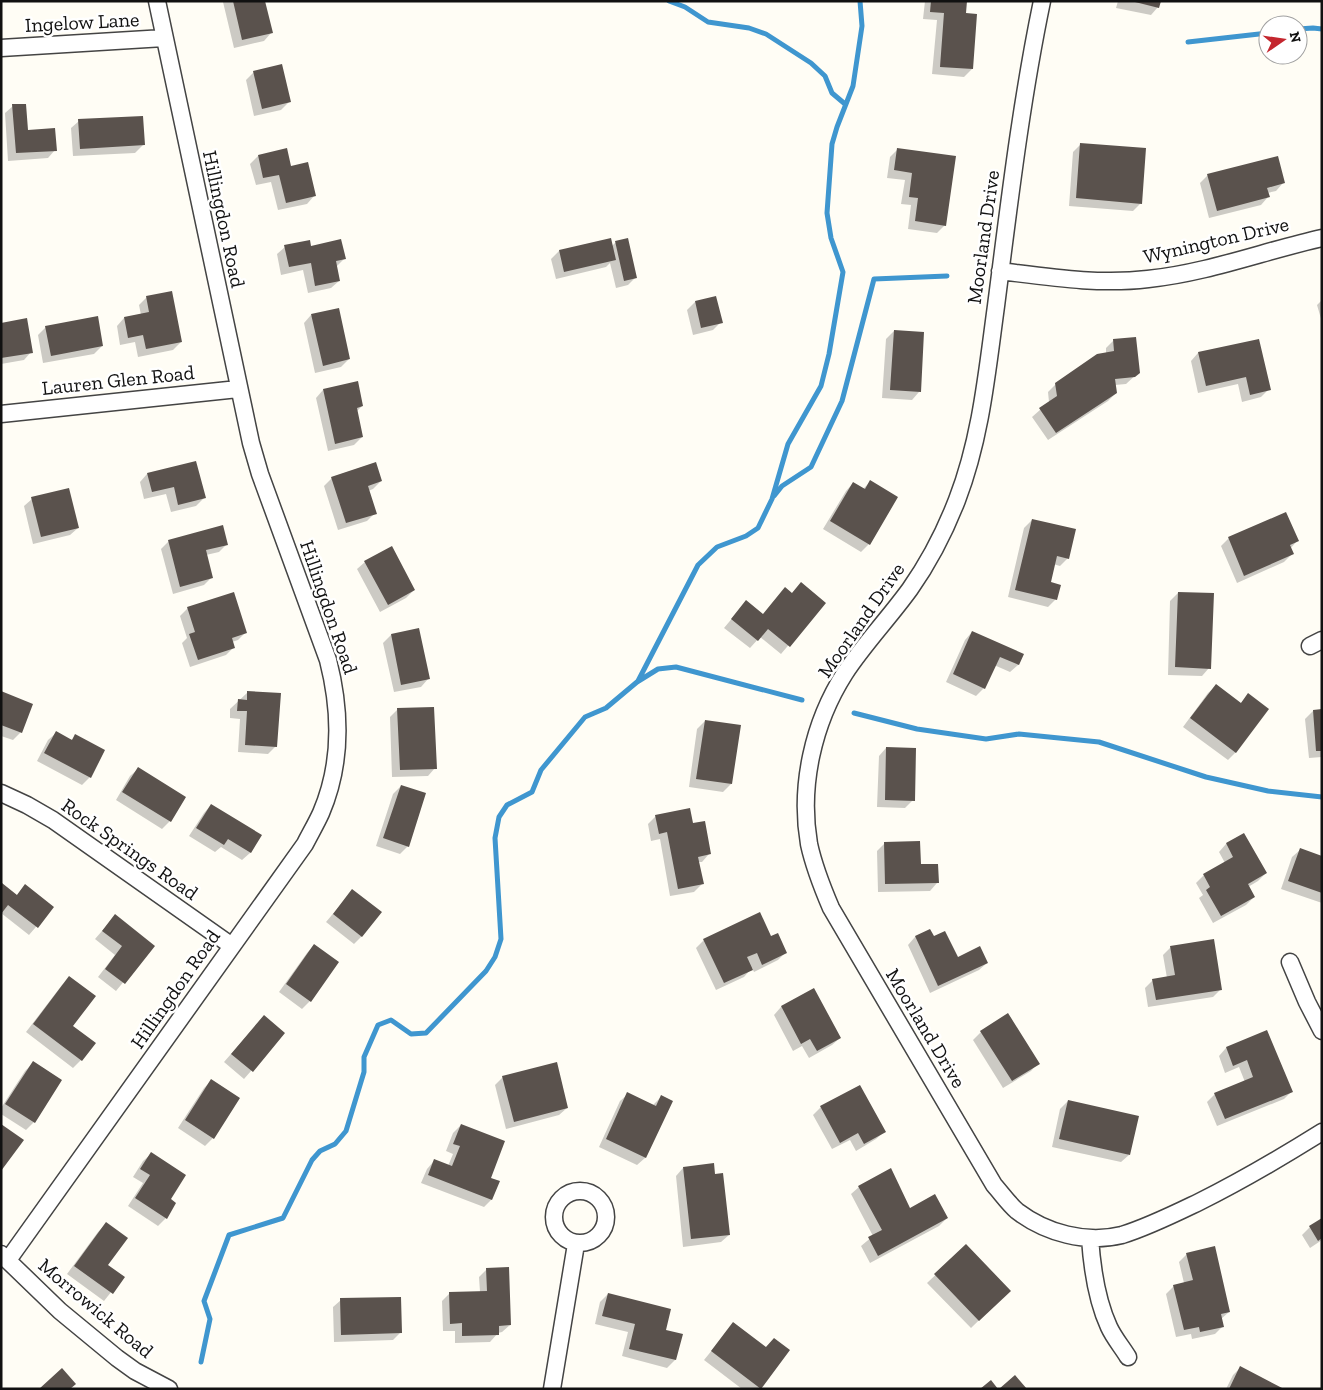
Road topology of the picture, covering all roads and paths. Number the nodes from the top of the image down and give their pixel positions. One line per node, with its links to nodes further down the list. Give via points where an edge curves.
1 (157, 1): 3 (street, Hillingdon Road)
2 (1042, 1): 6 (street, Moorland Drive, via 1017,144)
3 (164, 38): 4 (street, Ingelow Lane); 7 (street, Hillingdon Road)
4 (1, 48)
5 (1322, 238): 6 (street, Wynington Drive, via 1180,275 1146,280 1078,280)
6 (1000, 272): 14 (street, Moorland Drive, via 981,411 963,483 926,563 845,674 828,705 810,763 806,796 808,828 818,877 830,908 994,1185 1009,1203 1038,1224 1049,1230)
7 (238, 389): 8 (street, Lauren Glen Road); 10 (street, Hillingdon Road, via 260,474 328,660 334,684 338,731 336,755 321,812 305,844)
8 (1, 414)
9 (1, 793): 10 (street, Rock Springs Road, via 53,820)
10 (232, 946): 16 (street, Hillingdon Road)
11 (1290, 962): 12 (street, via 1306,1002)
12 (1322, 1030)
13 (1322, 1132): 14 (street, Moorland Drive, via 1226,1189 1167,1217 1120,1235)
14 (1090, 1238): 17 (street, via 1100,1304 1109,1328)
15 (576, 1244): 19 (street)
16 (5, 1257): 18 (street, Morrowick Road, via 60,1312 117,1358)
17 (1128, 1357)
18 (169, 1389)
19 (552, 1389)

